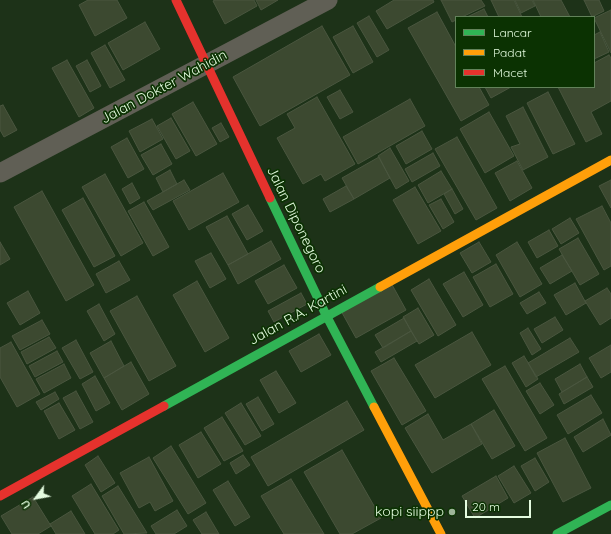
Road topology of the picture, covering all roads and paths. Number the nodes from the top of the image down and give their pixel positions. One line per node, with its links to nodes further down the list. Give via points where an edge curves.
1 (176, 0): 3 (street, Jalan Diponegoro)
2 (328, 0): 3 (street, Jalan Dokter Wahidin)
3 (207, 65): 5 (street, Jalan Dokter Wahidin); 6 (street, Jalan Diponegoro)
4 (611, 160): 6 (street, Jalan R.A. Kartini)
5 (0, 174)
6 (326, 315): 7 (street, Jalan R.A. Kartini); 9 (street, Jalan Diponegoro)
7 (0, 496)
8 (611, 505): 10 (street)
9 (441, 534)
10 (557, 534)

